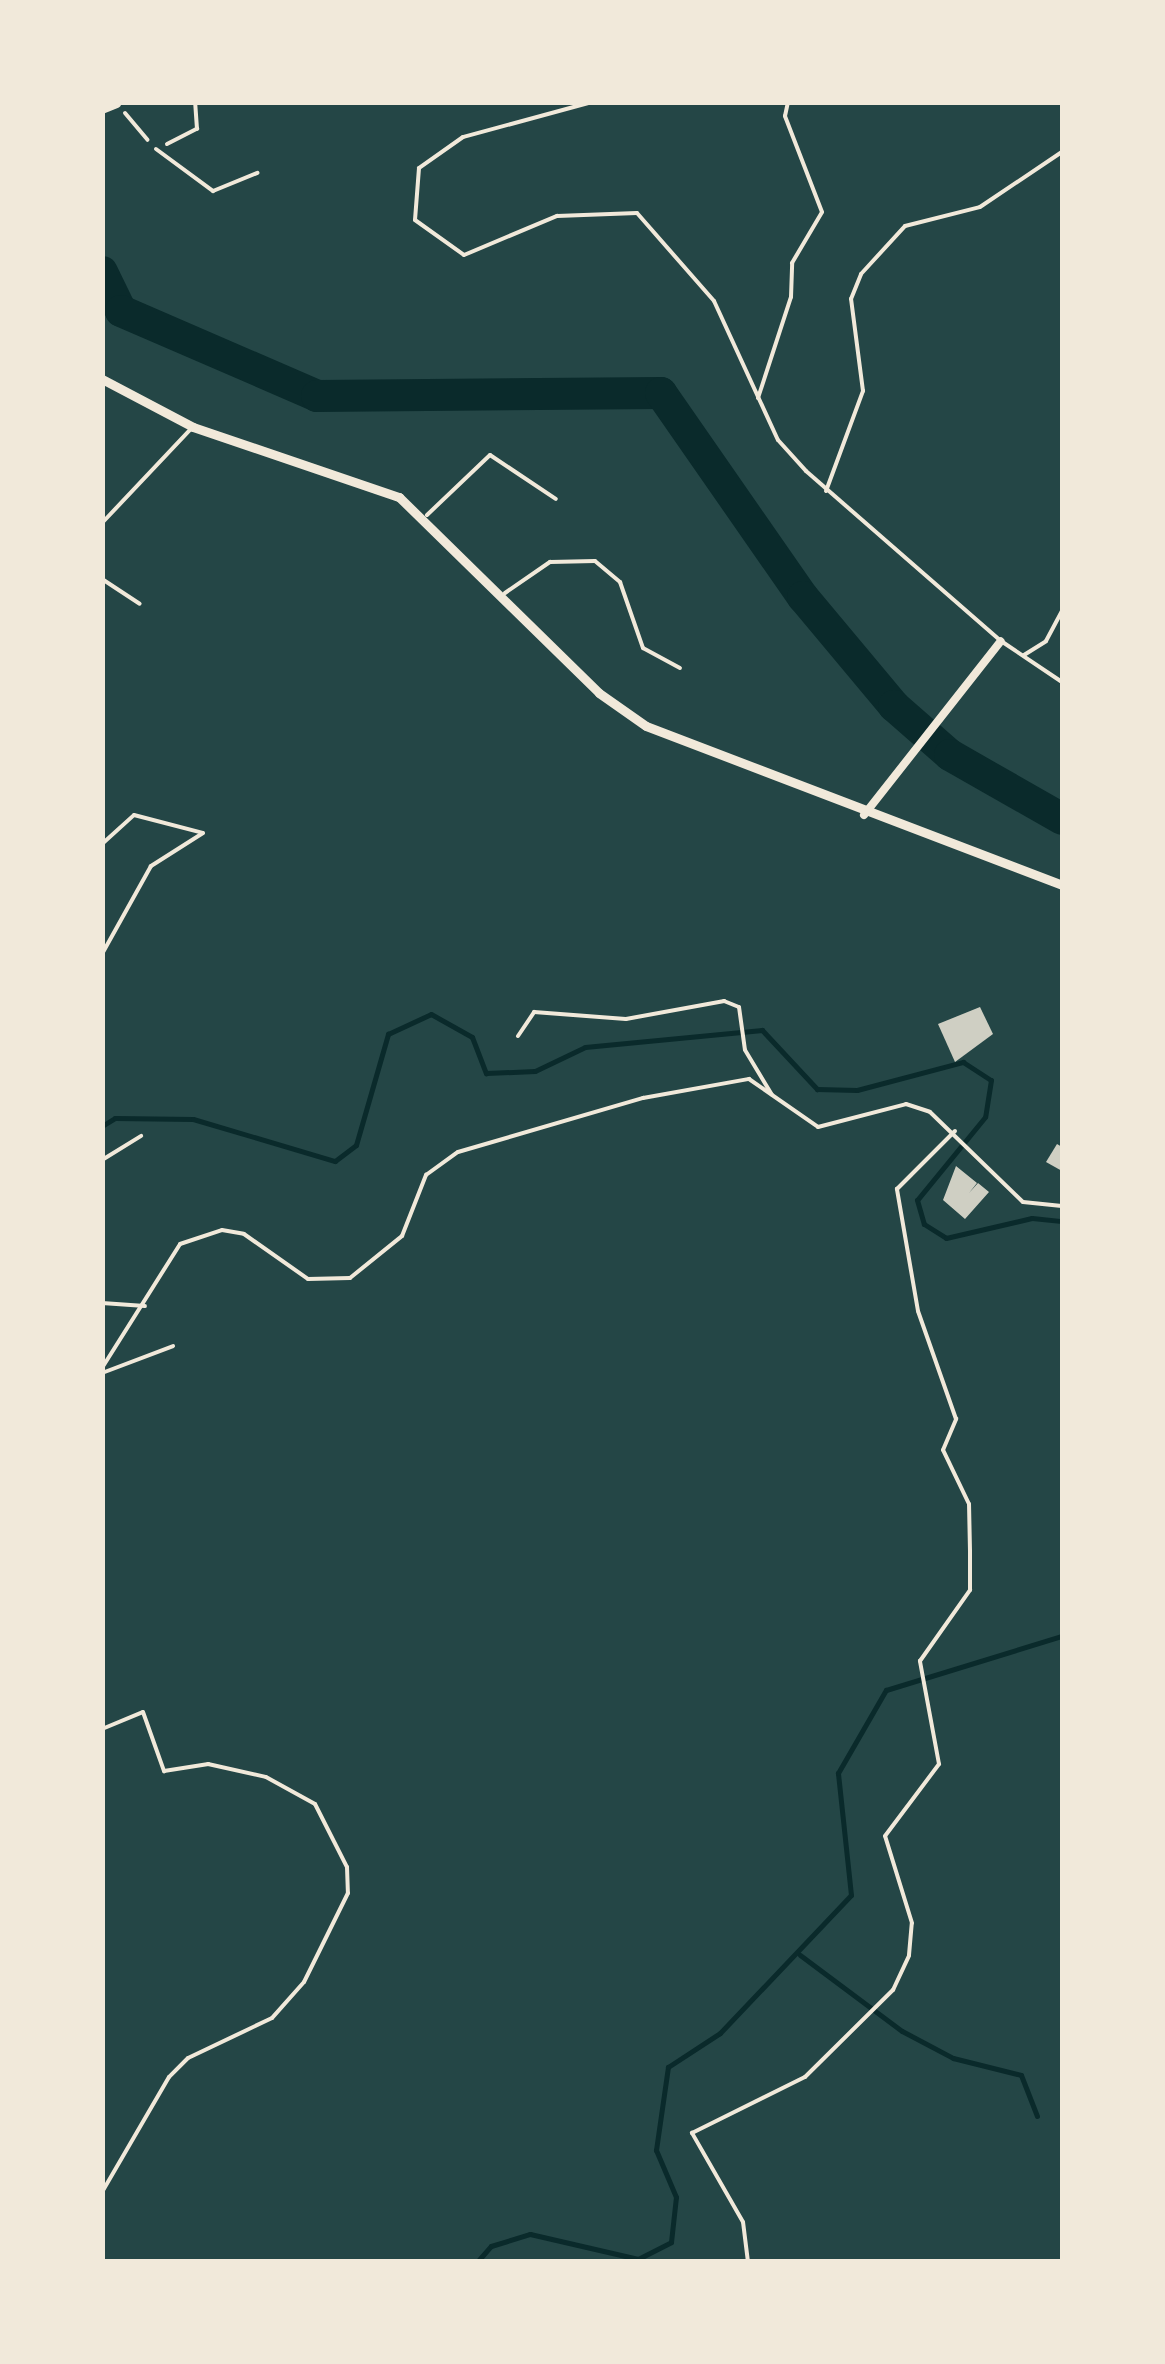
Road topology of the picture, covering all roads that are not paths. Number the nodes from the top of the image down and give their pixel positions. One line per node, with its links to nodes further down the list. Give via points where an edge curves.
1 (592, 102): 9 (lane, via 463,136 419,168 415,220 464,255 557,216 637,213 714,301)
2 (788, 102): 9 (lane, via 785,116 822,212 792,262 791,297)
3 (117, 104): 4 (street)
4 (102, 110)
5 (156, 150): 7 (lane, via 214,191)
6 (1062, 152): 11 (lane, via 980,207 906,226 861,274 851,299 863,391)
7 (257, 173)
8 (102, 379): 10 (street)
9 (758, 398): 11 (lane, via 778,440)
10 (194, 426): 13 (street, via 343,473); 14 (lane)
11 (826, 491): 19 (lane)
12 (556, 499): 13 (lane, via 490,455)
13 (427, 515): 16 (street)
14 (102, 523)
15 (102, 579): 17 (lane)
16 (506, 594): 21 (lane, via 550,562 595,562 620,582 644,648); 23 (street, via 622,712)
17 (140, 604)
18 (1062, 611): 20 (lane)
19 (1002, 641): 20 (lane); 23 (street, via 985,653 885,777)
20 (1024, 655): 22 (lane)
21 (680, 668)
22 (1062, 682)
23 (864, 814): 25 (street)
24 (102, 844): 26 (lane, via 134,816 203,833 151,866)
25 (1062, 885)
26 (102, 954)
27 (518, 1036): 28 (lane, via 534,1012 626,1020 724,1001 739,1007 744,1050)
28 (772, 1095): 29 (lane, via 818,1127 906,1104); 34 (lane, via 749,1080 660,1095 458,1152 426,1175 402,1236 350,1278 308,1279 262,1244 222,1230 180,1244)
29 (956, 1131): 32 (lane, via 1022,1202); 39 (lane, via 897,1189 918,1311 956,1419 943,1450 969,1504 970,1590 921,1664 939,1764 884,1836 912,1923 909,1954 884,1998 805,2076 692,2132 743,2222)
30 (141, 1136): 31 (lane)
31 (102, 1160)
32 (1062, 1206)
33 (102, 1303): 34 (lane)
34 (144, 1306): 36 (lane)
35 (173, 1346): 36 (lane)
36 (102, 1370)
37 (102, 1729): 38 (lane, via 143,1712 164,1771 208,1764 315,1804 348,1867 348,1893 304,1982 272,2018 178,2068)
38 (102, 2192)
39 (748, 2262)

